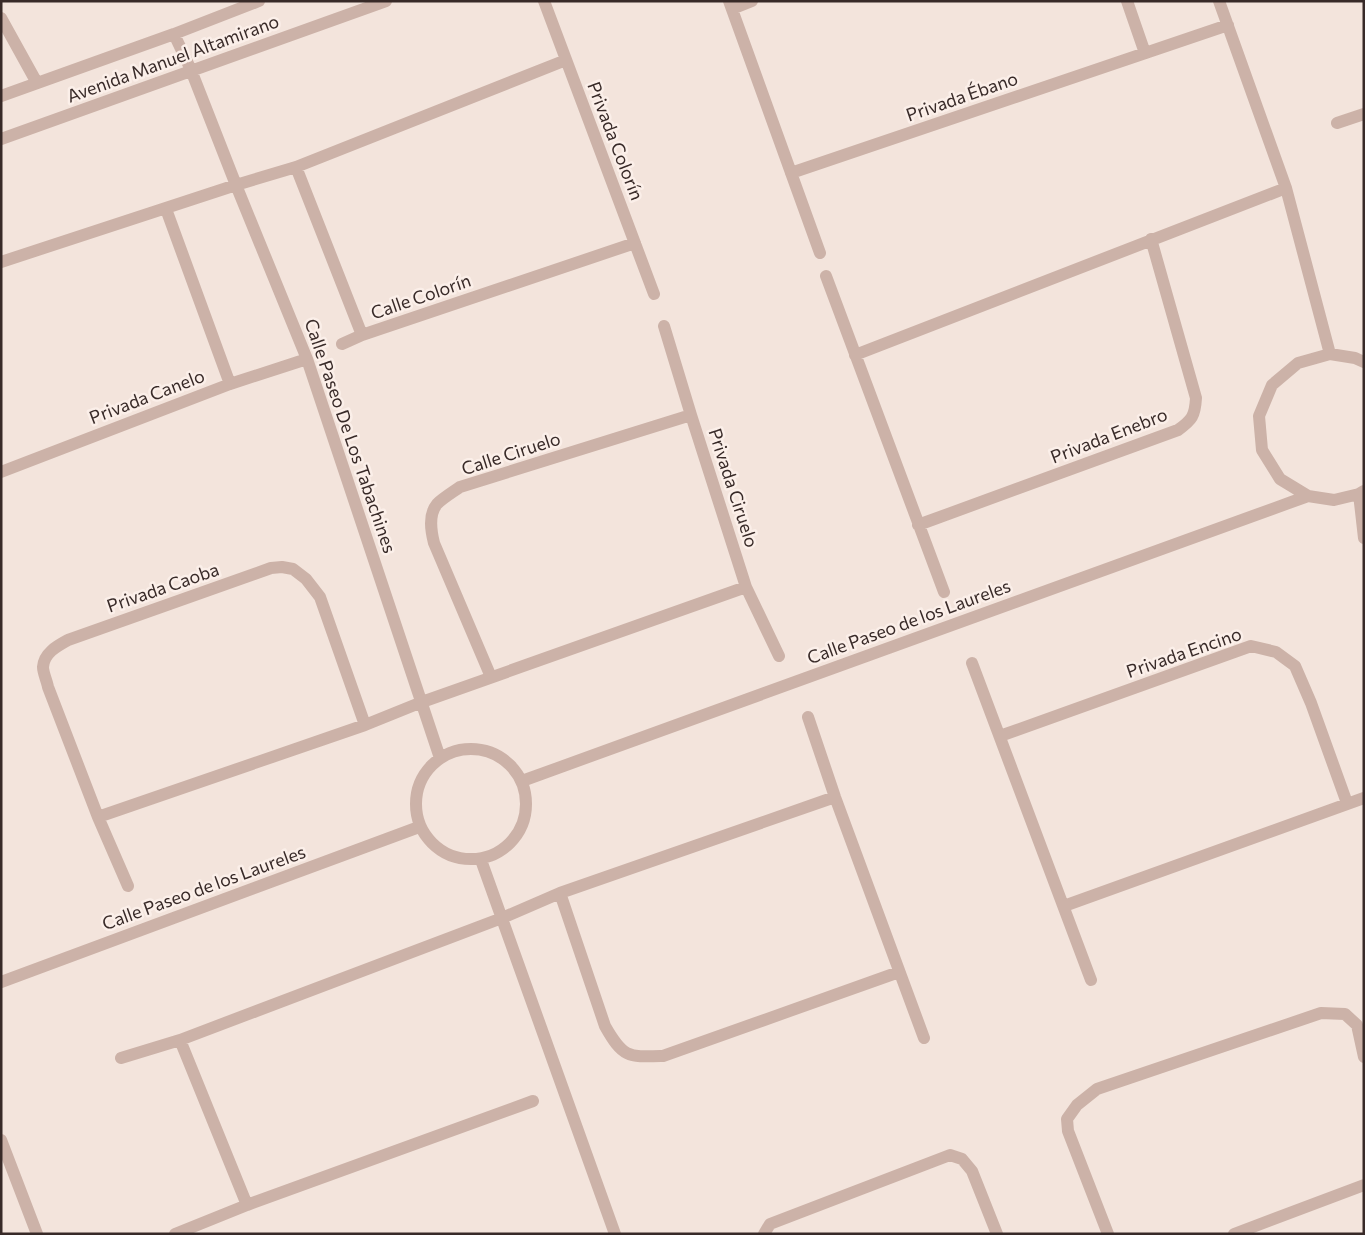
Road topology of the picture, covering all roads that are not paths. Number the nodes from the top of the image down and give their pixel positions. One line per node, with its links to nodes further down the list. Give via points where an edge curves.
1 (259, 1): 10 (street, Avenida Manuel Altamirano)
2 (386, 1): 13 (street, Avenida Manuel Altamirano)
3 (544, 1): 12 (street, Privada Colorín)
4 (752, 1): 7 (street)
5 (1127, 1): 11 (street)
6 (1220, 1): 9 (street)
7 (730, 5): 20 (street)
8 (1, 18): 14 (street)
9 (1228, 25): 11 (street, Privada Ébano); 22 (street)
10 (174, 34): 13 (street, Calle Paseo De Los Tabachines); 14 (street, Avenida Manuel Altamirano)
11 (1145, 53): 20 (street, Privada Ébano)
12 (566, 60): 19 (street); 25 (street, Privada Colorín)
13 (191, 70): 18 (street, Avenida Manuel Altamirano); 21 (street, Calle Paseo De Los Tabachines)
14 (37, 83): 15 (street, Avenida Manuel Altamirano)
15 (1, 96)
16 (1364, 114): 17 (street)
17 (1337, 123)
18 (1, 139)
19 (296, 167): 21 (street); 31 (street, Calle Colorín)
20 (791, 174): 26 (street)
21 (236, 185): 23 (street); 35 (street, Calle Paseo De Los Tabachines)
22 (1286, 188): 24 (street); 33 (street)
23 (166, 208): 27 (street); 37 (street)
24 (1152, 239): 34 (street); 42 (street, Privada Enebro, via 1196,398 1195,411 1188,422 1178,430)
25 (635, 243): 29 (street, Privada Colorín); 31 (street, Calle Colorín)
26 (820, 253)
27 (1, 262)
28 (826, 276): 34 (street)
29 (654, 294)
30 (664, 326): 38 (street, Privada Ciruelo)
31 (362, 335): 32 (street)
32 (342, 344)
33 (1330, 354): 36 (street); 41 (street, via 1298,363 1278,379 1272,385 1259,416 1262,450 1280,479)
34 (855, 355): 42 (street)
35 (308, 359): 37 (street, Privada Canelo); 49 (street, Calle Paseo De Los Tabachines)
36 (1364, 362)
37 (230, 384): 39 (street, Privada Canelo)
38 (691, 416): 44 (street, Privada Ciruelo); 48 (street, Calle Ciruelo, via 460,487 436,505 431,519 434,543)
39 (1, 472)
40 (1361, 493): 41 (street, via 1334,500); 43 (street)
41 (1308, 496): 54 (street, Calle Paseo de los Laureles)
42 (918, 525): 45 (street)
43 (1364, 538)
44 (746, 587): 46 (street, Privada Ciruelo); 48 (street)
45 (944, 592)
46 (779, 656)
47 (972, 663): 52 (street)
48 (491, 677): 49 (street)
49 (422, 702): 51 (street); 53 (street, Calle Paseo De Los Tabachines)
50 (808, 717): 55 (street)
51 (365, 726): 58 (street); 58 (street, Privada Caoba, via 320,597 306,579 293,570 271,568 68,640 46,657 43,668 48,687)
52 (1000, 736): 57 (street, Privada Encino, via 1251,646 1276,652 1295,666); 63 (street)
53 (440, 758): 54 (street, via 465,749 488,751 508,762); 59 (street, via 422,776 415,802)
54 (522, 781): 60 (street, via 527,806 521,830 504,850)
55 (835, 797): 62 (street); 65 (street)
56 (1364, 798): 57 (street)
57 (1347, 803): 63 (street)
58 (98, 817): 61 (street, Privada Caoba)
59 (419, 827): 60 (street, via 434,847 456,859); 67 (street, Calle Paseo de los Laureles)
60 (481, 860): 64 (street)
61 (128, 886)
62 (560, 893): 64 (street); 65 (street, via 605,1026 624,1052 636,1057 663,1056)
63 (1064, 906): 66 (street)
64 (502, 918): 69 (street); 78 (street)
65 (899, 972): 68 (street)
66 (1091, 980)
67 (1, 982)
68 (924, 1038)
69 (180, 1040): 71 (street); 75 (street)
70 (1364, 1057): 81 (street, via 1357,1025 1345,1014 1321,1013 1097,1089 1077,1104 1067,1119 1068,1131)
71 (121, 1058)
72 (533, 1101): 75 (street)
73 (1, 1140): 76 (street)
74 (1364, 1185): 82 (street)
75 (247, 1205): 77 (street)
76 (37, 1234)
77 (175, 1234)
78 (615, 1234)
79 (764, 1234): 80 (street, via 770,1224 950,1155 962,1159 972,1171)
80 (997, 1234)
81 (1108, 1234)
82 (1234, 1234)

